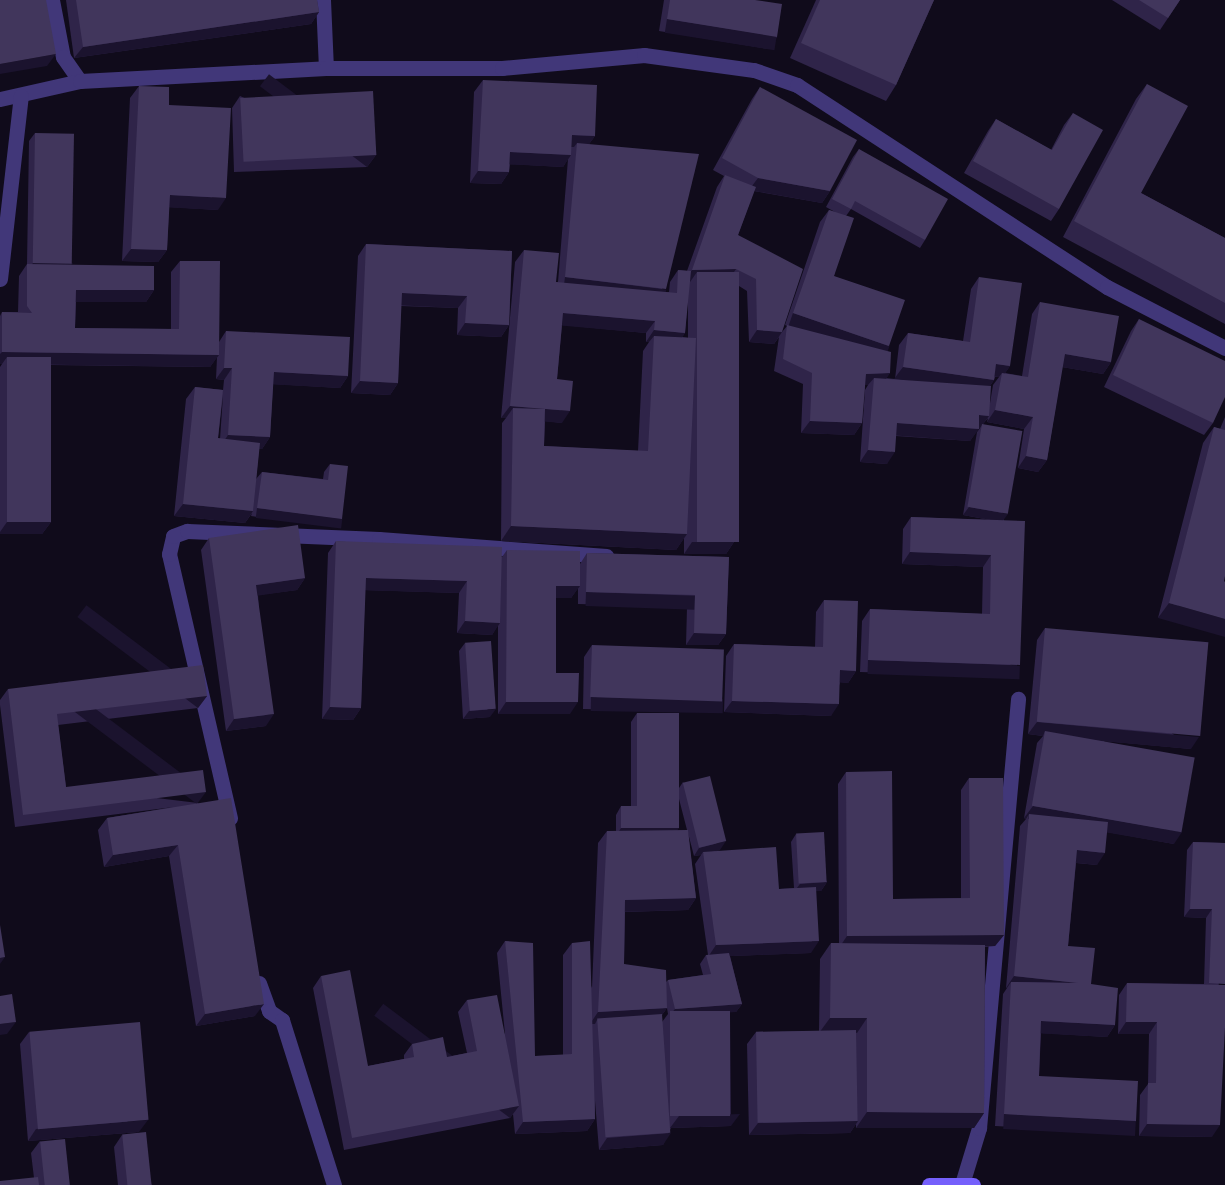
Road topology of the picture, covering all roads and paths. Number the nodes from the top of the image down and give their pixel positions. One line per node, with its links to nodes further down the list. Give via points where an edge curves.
1 (52, 0): 4 (street, via 63,57)
2 (323, 0): 3 (street)
3 (326, 68): 4 (street); 8 (street, via 502,68 644,55 754,70 797,85 1107,287)
4 (80, 81): 5 (street)
5 (21, 96): 6 (street); 7 (street)
6 (0, 99)
7 (0, 279)
8 (1225, 348)
9 (629, 557): 11 (street, via 379,539 186,531 173,536 170,554)
10 (1018, 699): 13 (street, via 979,1128)
11 (234, 840)
12 (256, 966): 14 (street, via 262,1000 282,1020)
13 (962, 1184): 15 (main road); 16 (main road)
14 (334, 1185)
15 (929, 1185)
16 (973, 1185)

